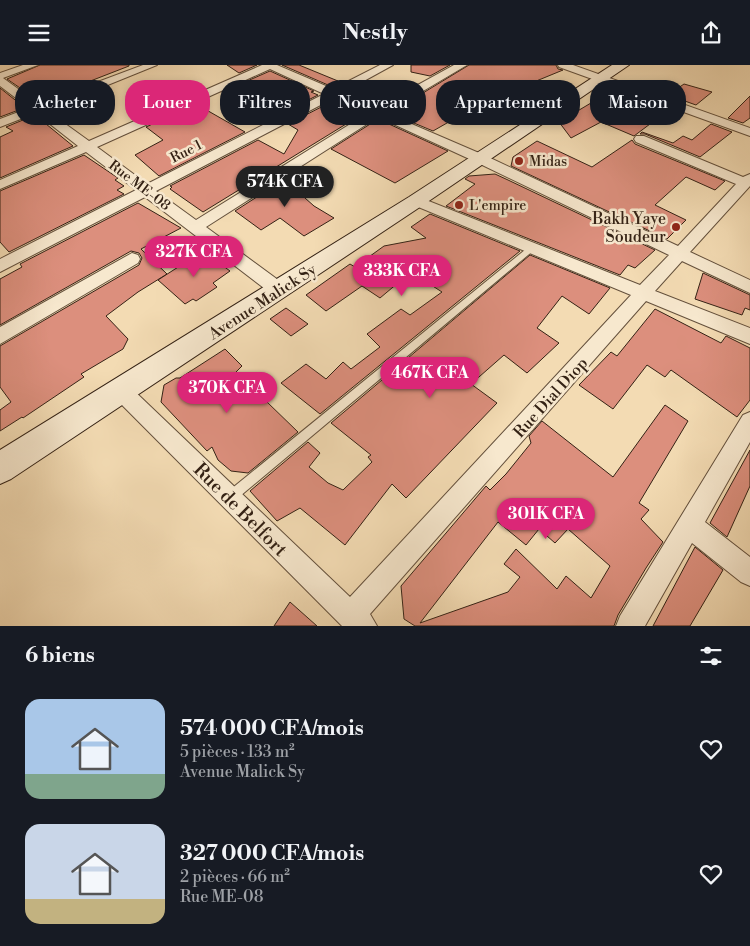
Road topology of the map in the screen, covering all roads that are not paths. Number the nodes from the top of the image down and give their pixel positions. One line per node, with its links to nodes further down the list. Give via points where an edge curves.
1 (33, 65): 8 (street)
2 (152, 65): 10 (street)
3 (270, 65): 14 (street); 24 (street)
4 (388, 65): 11 (street, Rue 1)
5 (462, 65): 13 (street)
6 (563, 65): 9 (street)
7 (622, 65): 9 (main road, Avenue Malick Sy)
8 (0, 76)
9 (603, 78): 22 (street); 25 (main road, Avenue Malick Sy)
10 (113, 80)
11 (360, 80)
12 (0, 81): 15 (street, Rue ME-08)
13 (426, 85)
14 (320, 88)
15 (15, 92)
16 (320, 101): 27 (street, Rue 1)
17 (15, 117): 18 (street)
18 (0, 123)
19 (60, 125): 24 (street, Rue ME-08)
20 (357, 125): 30 (street)
21 (404, 125): 25 (street)
22 (750, 132)
23 (640, 139): 28 (street)
24 (88, 146): 26 (street); 27 (street, Rue ME-08)
25 (481, 159): 29 (main road, Avenue Malick Sy); 32 (street)
26 (0, 185)
27 (146, 189): 30 (street, Rue ME-08); 34 (street, Rue 1)
28 (745, 189): 32 (street, Rue Dial Diop)
29 (416, 201): 31 (street); 36 (main road, Avenue Malick Sy)
30 (195, 227): 36 (street, Rue ME-08)
31 (531, 248): 37 (street); 43 (lane)
32 (680, 253): 35 (street); 37 (street, Rue Dial Diop)
33 (132, 259): 38 (street)
34 (0, 267)
35 (750, 287)
36 (279, 290): 40 (main road, Avenue Malick Sy)
37 (643, 293): 39 (street); 46 (street, Rue Dial Diop)
38 (0, 336)
39 (750, 336)
40 (121, 391): 42 (main road, Avenue Malick Sy); 43 (street, Rue de Belfort)
41 (749, 428): 44 (street)
42 (0, 468)
43 (229, 498): 46 (street, Rue de Belfort)
44 (689, 525): 45 (street); 47 (street)
45 (750, 573)
46 (357, 621)
47 (630, 626)

